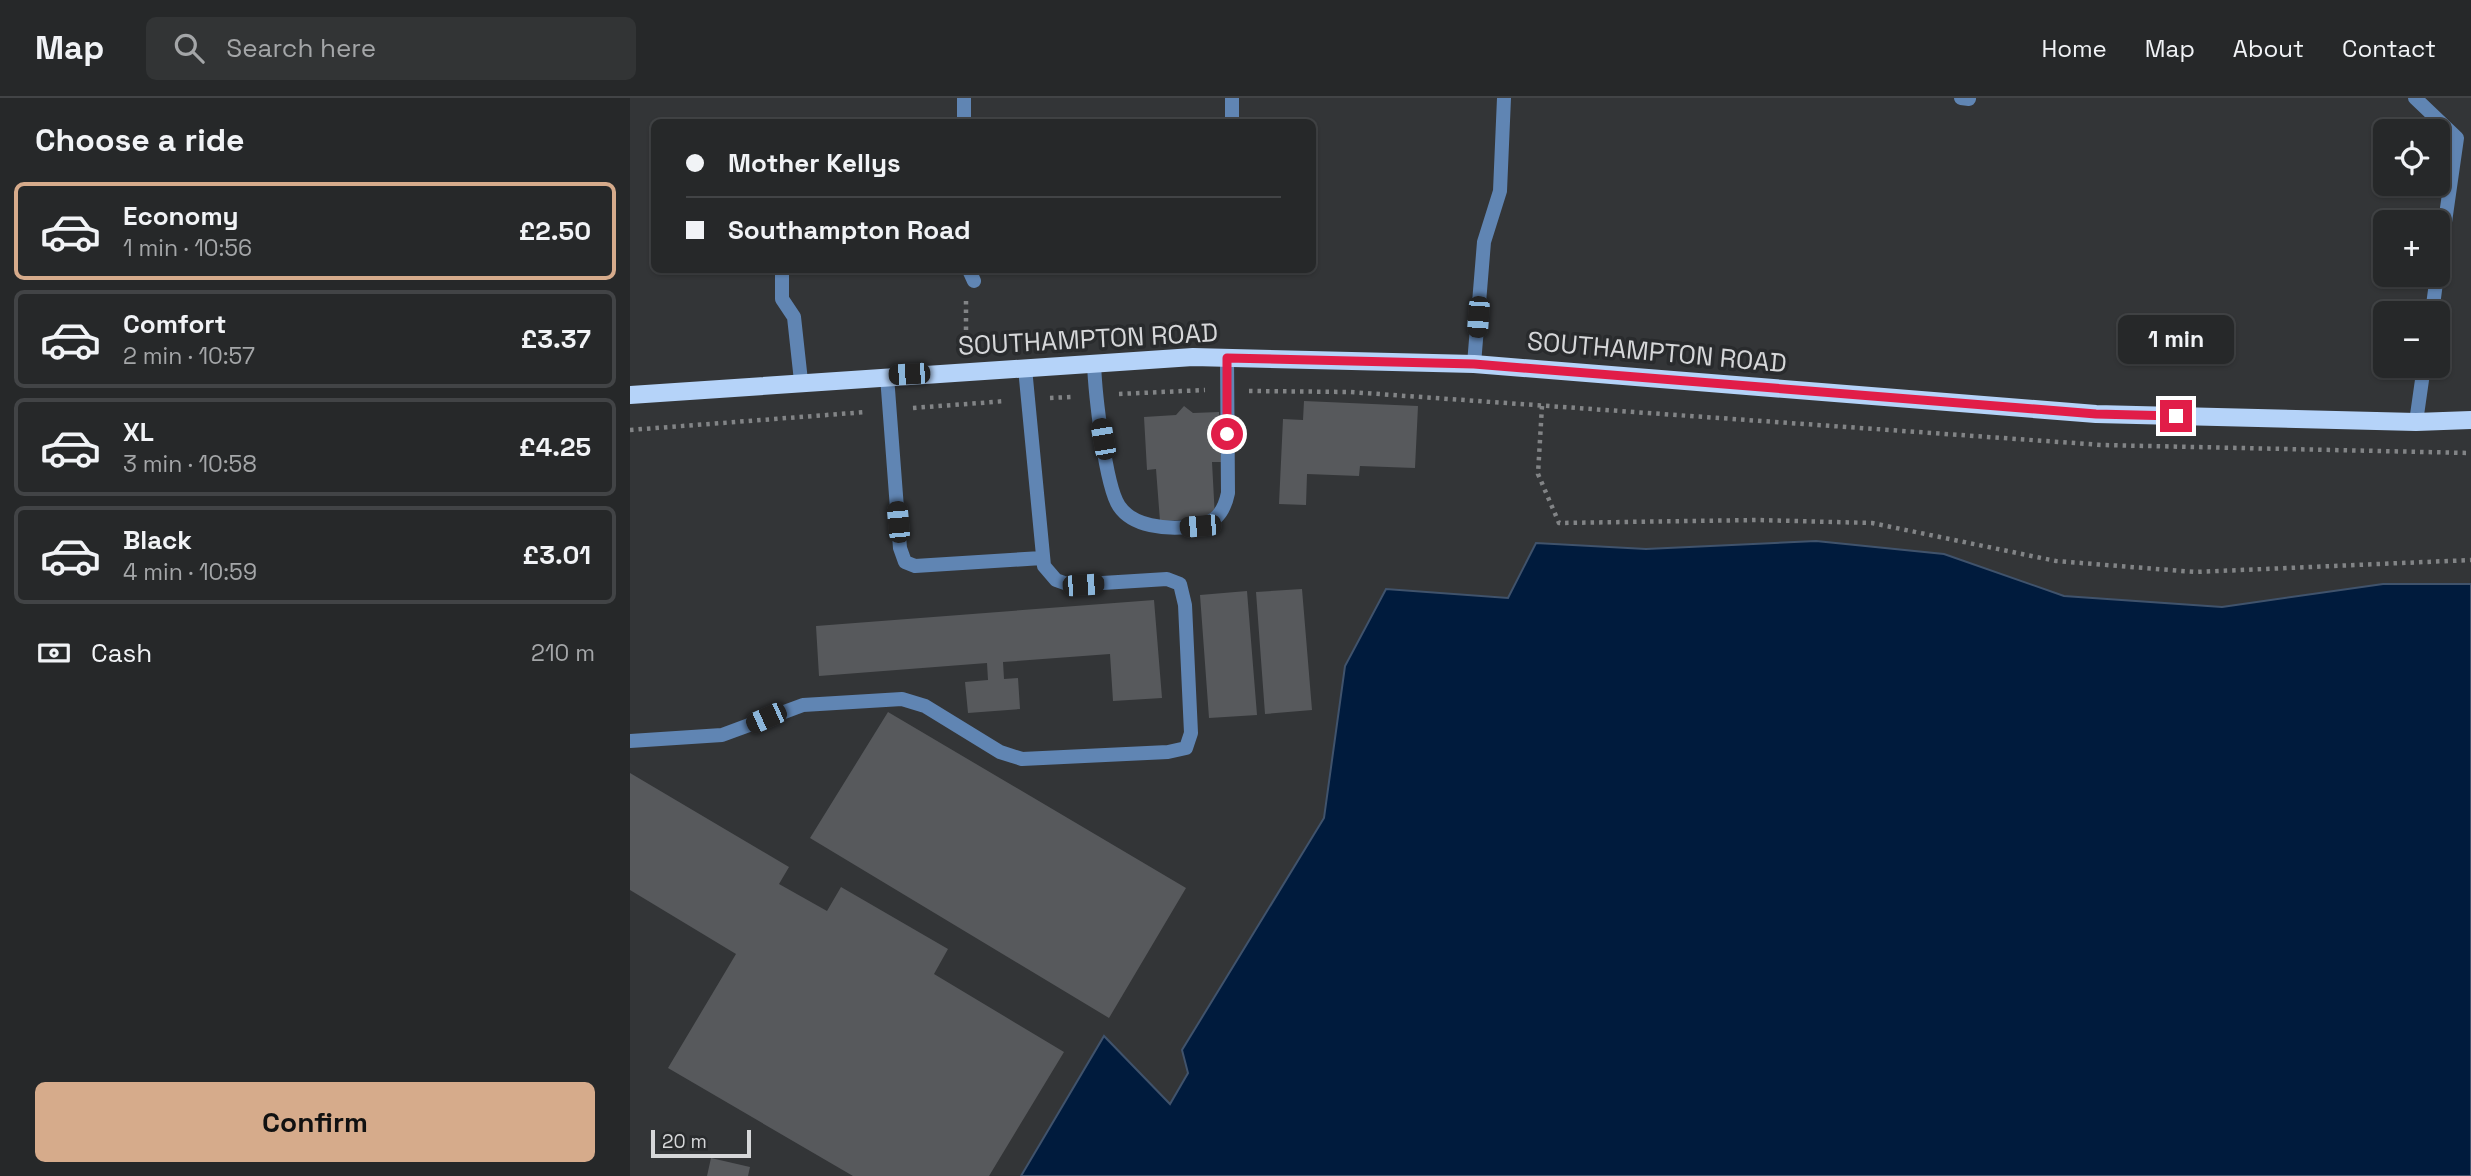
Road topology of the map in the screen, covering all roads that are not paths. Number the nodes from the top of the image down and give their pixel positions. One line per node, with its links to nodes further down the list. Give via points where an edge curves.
1 (964, 98): 5 (street)
2 (1232, 98): 6 (street)
3 (1504, 98): 11 (street, via 1500,191 1484,242)
4 (2415, 98): 7 (street, via 2457,138)
5 (964, 119)
6 (1232, 119)
7 (2446, 210)
8 (782, 273): 15 (street, via 782,299 794,317)
9 (1227, 358): 10 (main road, SOUTHAMPTON ROAD); 10 (street, via 1228,493 1224,509 1216,520 1174,528 1151,525 1118,505); 11 (main road, SOUTHAMPTON ROAD)
10 (1094, 363): 12 (main road, SOUTHAMPTON ROAD)
11 (1474, 364): 18 (main road, SOUTHAMPTON ROAD, via 2096,414)
12 (1025, 368): 13 (main road, SOUTHAMPTON ROAD); 19 (street)
13 (887, 376): 15 (main road, SOUTHAMPTON ROAD); 19 (street, via 900,548 905,562 915,566)
14 (2422, 378): 18 (street)
15 (801, 381): 16 (main road, SOUTHAMPTON ROAD)
16 (630, 395)
17 (2471, 420): 18 (main road, SOUTHAMPTON ROAD)
18 (2416, 422)
19 (1042, 558): 20 (street, via 1056,580 1070,585 1167,579 1181,584 1191,733 1186,748 1023,759 1000,752 925,706 902,699 803,705 722,735)
20 (630, 741)

